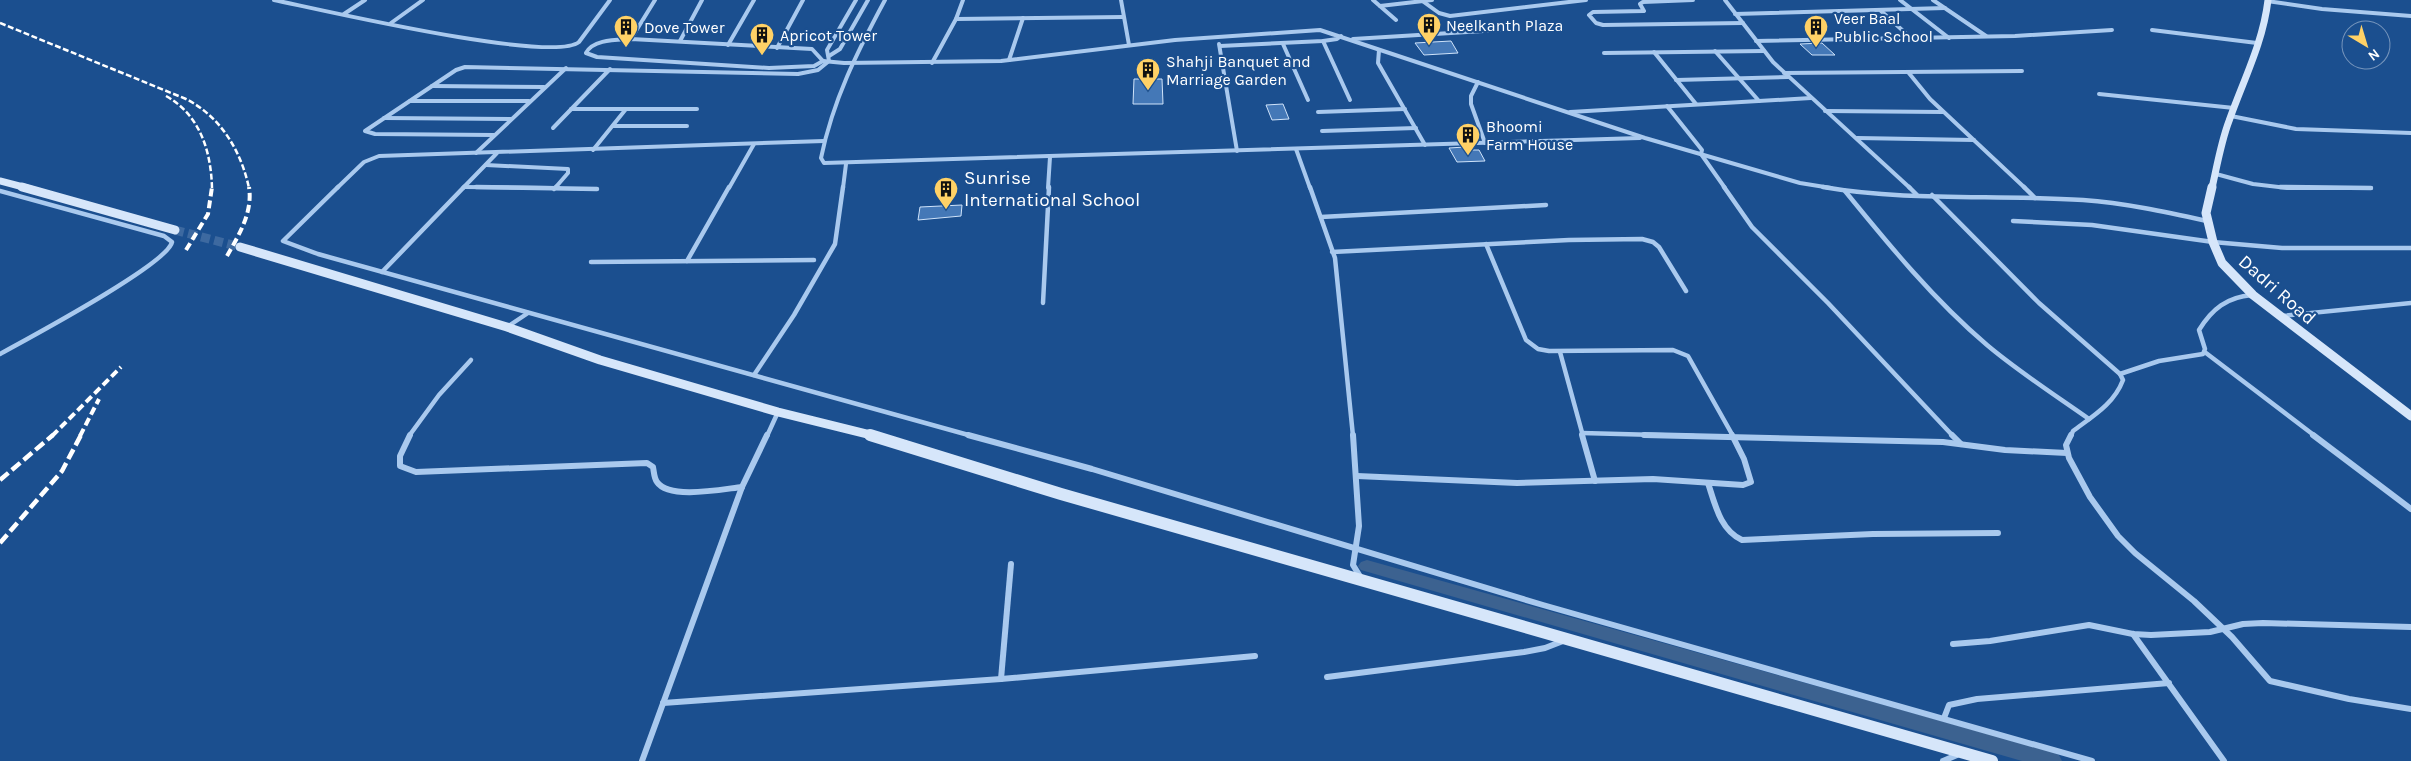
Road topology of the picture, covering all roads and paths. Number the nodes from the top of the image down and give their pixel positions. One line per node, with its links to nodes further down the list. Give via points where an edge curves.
1 (274, 0): 21 (street)
2 (365, 0): 28 (street)
3 (423, 0): 35 (street)
4 (610, 0): 35 (street, via 576,45 559,50 496,43)
5 (655, 0): 45 (street)
6 (702, 0): 47 (street)
7 (754, 0): 52 (street)
8 (803, 0): 55 (street)
9 (856, 0): 61 (street, via 826,50)
10 (868, 0): 61 (street, via 840,49)
11 (885, 0): 66 (street)
12 (962, 0): 33 (street)
13 (1121, 0): 31 (street)
14 (1373, 0): 24 (street)
15 (1432, 0): 22 (street)
16 (1586, 0): 22 (street, via 1450,16 1439,13)
17 (1693, 0): 36 (street, via 1643,2 1640,4 1644,11 1593,12 1589,15 1596,23 1607,25)
18 (1725, 0): 29 (street)
19 (1900, 0): 26 (street)
20 (1933, 0): 25 (street)
21 (287, 1): 28 (street)
22 (1422, 1): 24 (street)
23 (2268, 1): 30 (street); 50 (street, Dadri Road)
24 (1380, 6): 34 (street)
25 (1945, 8): 26 (street); 41 (street)
26 (1912, 9): 27 (street); 44 (street)
27 (1880, 11): 29 (street); 43 (street)
28 (344, 14): 35 (street)
29 (1735, 14): 36 (street)
30 (2411, 16)
31 (1123, 17): 32 (street); 53 (street)
32 (1023, 18): 33 (street); 62 (street)
33 (956, 19): 65 (street)
34 (1396, 20)
35 (391, 23)
36 (1742, 23): 49 (street)
37 (1500, 30): 46 (street)
38 (2112, 30): 41 (street)
39 (2152, 30): 50 (street)
40 (1341, 36): 42 (street, via 1313,30); 46 (street); 48 (street)
41 (1987, 37): 44 (street)
42 (1218, 38): 53 (street); 54 (street)
43 (1911, 38): 44 (street); 49 (street)
44 (1949, 38)
45 (632, 39): 47 (street); 63 (street, via 601,42 586,53 596,57 769,68 814,66)
46 (1350, 39): 56 (street)
47 (680, 41): 52 (street)
48 (1323, 41): 51 (street); 81 (street)
49 (1756, 41): 58 (street)
50 (2257, 43): 95 (street, Dadri Road)
51 (1283, 44): 54 (street); 80 (street)
52 (728, 45): 55 (street)
53 (1129, 45): 62 (street)
54 (1220, 46): 114 (street)
55 (777, 48): 63 (street, via 812,49)
56 (1379, 50): 75 (street); 89 (street, via 1376,56 1378,63)
57 (1715, 51): 58 (street); 59 (street); 73 (street)
58 (1764, 51): 71 (street)
59 (1654, 52): 60 (street); 74 (street)
60 (1604, 53)
61 (829, 56): 64 (street)
62 (1009, 60): 65 (street)
63 (823, 61): 64 (street)
64 (829, 62): 66 (street); 68 (street, via 818,70 798,74)
65 (932, 63): 66 (street)
66 (851, 64): 108 (street)
67 (566, 68): 68 (street); 76 (street, via 464,67); 77 (street)
68 (610, 69): 87 (street)
69 (2022, 71): 70 (street)
70 (1908, 72): 71 (street); 94 (street)
71 (1784, 73): 72 (street)
72 (1788, 77): 73 (street); 79 (street)
73 (1739, 78): 74 (street); 84 (street)
74 (1676, 80): 85 (street)
75 (1478, 82): 93 (street); 109 (street, via 1470,96)
76 (432, 86): 77 (street); 82 (street)
77 (544, 87): 83 (street)
78 (2099, 94): 95 (street)
79 (1811, 98): 84 (street); 91 (street)
80 (1308, 100)
81 (1350, 100)
82 (409, 101): 83 (street); 96 (street)
83 (529, 101): 97 (street)
84 (1759, 101): 85 (street)
85 (1696, 104): 86 (street)
86 (1667, 106): 93 (street); 117 (street, via 1702,150)
87 (571, 109): 88 (street); 100 (street)
88 (626, 109): 90 (street); 98 (street)
89 (1405, 109): 92 (street); 101 (street)
90 (697, 110)
91 (1825, 110): 94 (street); 106 (street)
92 (1318, 112)
93 (1567, 112): 105 (street)
94 (1944, 112): 107 (street)
95 (2233, 112): 103 (street, via 2267,125 2296,129); 121 (street, Dadri Road)
96 (383, 118): 97 (street); 104 (street, via 365,132)
97 (511, 119): 104 (street)
98 (613, 126): 99 (street); 113 (street)
99 (687, 126)
100 (552, 128)
101 (1416, 128): 102 (street); 111 (street)
102 (1322, 131)
103 (2411, 133)
104 (494, 135): 115 (street)
105 (1645, 138): 109 (street); 117 (street)
106 (1856, 138): 107 (street); 129 (street)
107 (1974, 140): 131 (street)
108 (824, 141): 110 (street); 119 (street, via 821,160 830,164)
109 (1485, 143): 111 (street)
110 (754, 144): 113 (street); 143 (street)
111 (1425, 145): 112 (street)
112 (1296, 149): 114 (street); 133 (street)
113 (593, 150): 116 (street)
114 (1238, 151): 118 (street)
115 (476, 153): 116 (street); 145 (street, via 370,158 283,241)
116 (497, 153): 120 (street)
117 (1701, 154): 128 (street, via 1800,183); 164 (street, via 1752,227)
118 (1050, 158): 119 (street); 148 (street)
119 (846, 164): 158 (street, via 835,244)
120 (486, 165): 123 (street); 125 (street, via 568,169)
121 (2216, 174): 124 (street, via 2287,188); 135 (street, Dadri Road)
122 (0, 180): 136 (street)
123 (464, 187): 125 (street); 145 (street)
124 (2372, 188)
125 (554, 189): 126 (street)
126 (597, 189)
127 (0, 191): 155 (street, via 164,236 172,242 171,247 159,257 111,291)
128 (1845, 191): 129 (street); 161 (street, via 1906,266 1966,326 2011,364)
129 (1918, 195): 130 (street)
130 (1932, 196): 131 (street); 157 (street, via 2039,303)
131 (2035, 198): 135 (street, via 2109,202)
132 (1546, 205): 133 (street)
133 (1321, 216): 141 (street)
134 (2013, 221): 137 (street, via 2092,226)
135 (2207, 221): 137 (street, Dadri Road)
136 (175, 230)
137 (2213, 242): 140 (street, via 2291,248); 147 (street, Dadri Road, via 2222,263)
138 (1486, 244): 141 (street); 146 (street, via 1647,240 1658,246); 153 (street, via 1526,340 1538,349)
139 (240, 247): 152 (street)
140 (2411, 248)
141 (1332, 252): 166 (street, via 1339,289)
142 (814, 260): 143 (street)
143 (687, 261): 144 (street)
144 (591, 262)
145 (382, 272): 150 (street)
146 (1686, 291)
147 (2253, 295): 151 (street, Dadri Road); 154 (street, via 2230,298 2203,324 2199,334)
148 (1043, 303)
149 (2411, 303): 151 (street)
150 (528, 313): 152 (street); 158 (street)
151 (2279, 316): 160 (street, Dadri Road)
152 (507, 327): 159 (street, via 600,360)
153 (1560, 352): 162 (street); 163 (street, via 1682,352 1691,360)
154 (2206, 353): 157 (street, via 2146,364); 170 (street)
155 (0, 354)
156 (471, 360): 169 (street, via 446,384 410,434 399,453 400,466 416,472 431,472 647,463 653,467 655,482 677,492)
157 (2120, 374): 161 (street, via 2123,380 2117,393 2108,405)
158 (754, 375): 172 (street, via 1092,469)
159 (778, 412): 169 (street); 174 (street, via 892,440 1061,494)
160 (2411, 416)
161 (2089, 419): 165 (street, via 2068,438)
162 (1582, 433): 163 (street); 167 (street)
163 (1733, 436): 164 (street); 168 (street, via 1751,482 1743,485)
164 (1961, 444): 165 (street)
165 (2067, 453): 176 (street, via 2090,497 2118,536)
166 (1357, 476): 167 (street, via 1517,483); 172 (street)
167 (1595, 481): 168 (street, via 1653,479)
168 (1708, 483): 171 (street, via 1726,530 1742,540)
169 (742, 487): 184 (street)
170 (2411, 509)
171 (1998, 533)
172 (1357, 551): 174 (street, via 1353,565); 186 (street)
173 (1011, 564): 182 (street)
174 (1362, 580): 179 (street)
175 (2411, 627): 176 (street, via 2263,623)
176 (2224, 629): 177 (street, via 2199,633); 185 (street, via 2270,681)
177 (2132, 634): 178 (street, via 2089,625 1990,642); 183 (street)
178 (1953, 644)
179 (1581, 645): 181 (street, via 1562,641 1524,652); 187 (street)
180 (1255, 656): 182 (street)
181 (1327, 677)
182 (1001, 679): 184 (street)
183 (2169, 682): 186 (street, via 1977,698 1949,705); 192 (street)
184 (663, 703): 188 (street)
185 (2411, 709)
186 (1944, 718): 191 (street)
187 (1980, 758): 189 (street, via 1953,755); 190 (street)
188 (642, 761)
189 (1943, 761)
190 (1992, 761)
191 (2092, 761)
192 (2224, 761)

